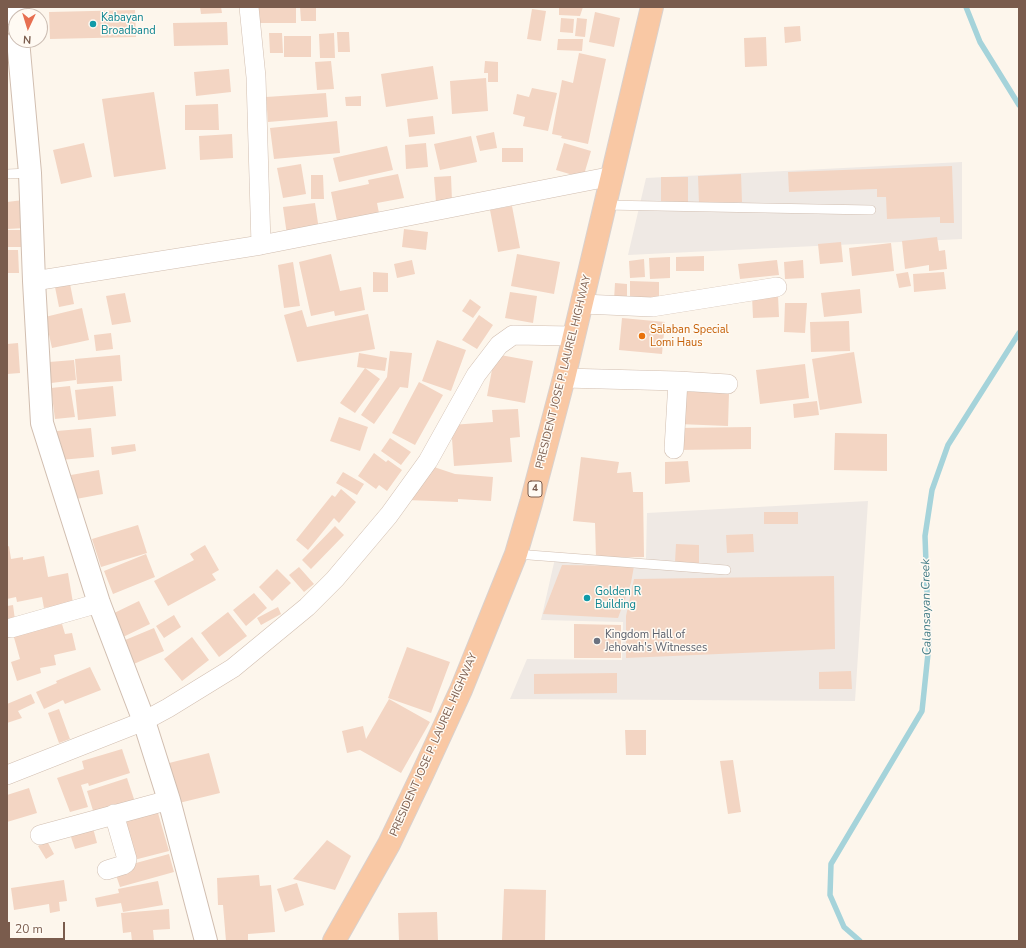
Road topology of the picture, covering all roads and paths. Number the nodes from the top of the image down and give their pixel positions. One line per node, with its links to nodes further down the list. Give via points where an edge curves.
1 (249, 7): 9 (street, via 256,77)
2 (652, 7): 6 (highway, PRESIDENT JOSE P. LAUREL HIGHWAY / 4)
3 (19, 48): 4 (street)
4 (30, 173): 5 (lane); 10 (street)
5 (7, 174)
6 (613, 176): 7 (highway, PRESIDENT JOSE P. LAUREL HIGHWAY / 4); 9 (street)
7 (604, 205): 8 (lane); 12 (highway, PRESIDENT JOSE P. LAUREL HIGHWAY / 4)
8 (871, 210)
9 (261, 245): 10 (street)
10 (34, 281): 20 (street, via 42,423)
11 (777, 287): 12 (street, via 652,307)
12 (582, 304): 13 (highway, PRESIDENT JOSE P. LAUREL HIGHWAY / 4)
13 (574, 336): 14 (highway, PRESIDENT JOSE P. LAUREL HIGHWAY / 4); 22 (street, via 513,335 499,345 476,375 428,461 390,515 335,579 307,607 233,668)
14 (564, 378): 15 (street); 18 (highway, PRESIDENT JOSE P. LAUREL HIGHWAY / 4)
15 (678, 381): 16 (street); 17 (street)
16 (728, 384)
17 (674, 449)
18 (516, 554): 19 (lane); 29 (highway, PRESIDENT JOSE P. LAUREL HIGHWAY / 4, via 461,690 422,775 389,844)
19 (726, 570)
20 (99, 603): 21 (street); 22 (street)
21 (11, 628)
22 (144, 721): 23 (street); 24 (street)
23 (7, 775)
24 (169, 800): 25 (street); 28 (street)
25 (114, 814): 26 (street); 27 (street, via 127,859 123,865)
26 (40, 835)
27 (107, 870)
28 (206, 941)
29 (334, 941)

